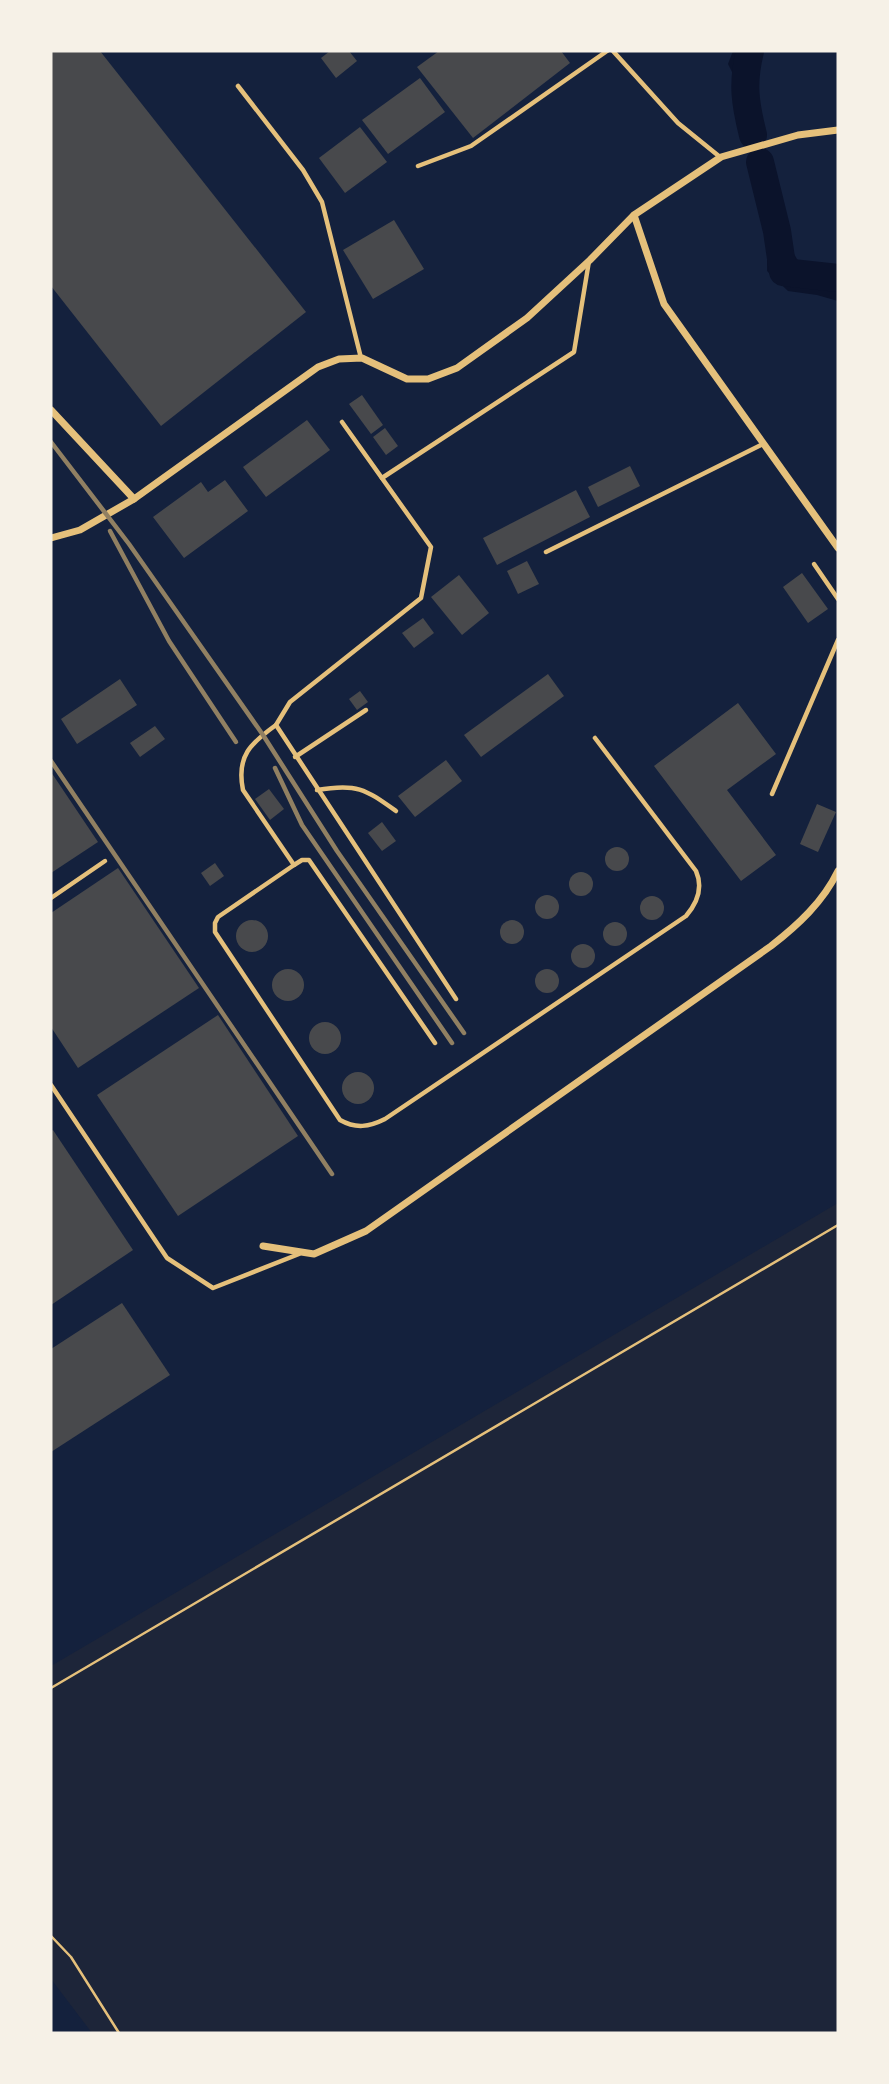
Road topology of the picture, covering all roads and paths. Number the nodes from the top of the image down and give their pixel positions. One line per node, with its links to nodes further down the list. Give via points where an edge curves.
1 (607, 51): 6 (lane, via 471,146)
2 (613, 51): 5 (lane, via 678,123)
3 (238, 86): 9 (lane, via 322,202)
4 (838, 130): 5 (street, via 798,135)
5 (721, 157): 7 (street)
6 (418, 166)
7 (634, 215): 8 (street); 12 (street, via 664,304)
8 (590, 260): 9 (street, via 527,318 457,368 428,379 407,379); 13 (lane, via 574,352)
9 (362, 358): 14 (street, via 339,359 318,367)
10 (51, 410): 14 (street)
11 (342, 422): 13 (lane)
12 (764, 443): 16 (street); 17 (lane)
13 (382, 478): 22 (lane, via 431,547 421,598 290,702)
14 (134, 499): 15 (street, via 80,530)
15 (51, 538)
16 (838, 548)
17 (546, 552)
18 (814, 564): 19 (lane)
19 (838, 598)
20 (838, 640): 26 (lane)
21 (366, 710): 24 (lane)
22 (276, 725): 24 (lane); 29 (lane, via 248,749 240,778 243,790)
23 (595, 738): 29 (lane, via 696,871 700,880 693,908 371,1126 340,1120 215,932 218,917)
24 (295, 757): 25 (lane)
25 (317, 790): 27 (lane, via 367,790); 32 (lane)
26 (772, 794)
27 (396, 811)
28 (105, 861): 31 (lane)
29 (294, 865): 33 (lane, via 309,860)
30 (838, 871): 37 (street, via 816,905 771,946 366,1231 314,1254)
31 (51, 898)
32 (456, 999)
33 (435, 1043)
34 (51, 1086): 37 (lane, via 167,1258 213,1288)
35 (838, 1225): 38 (path)
36 (264, 1246): 37 (street)
37 (302, 1252)
38 (51, 1688)
39 (51, 1936): 40 (path, via 71,1957)
40 (119, 2033)

